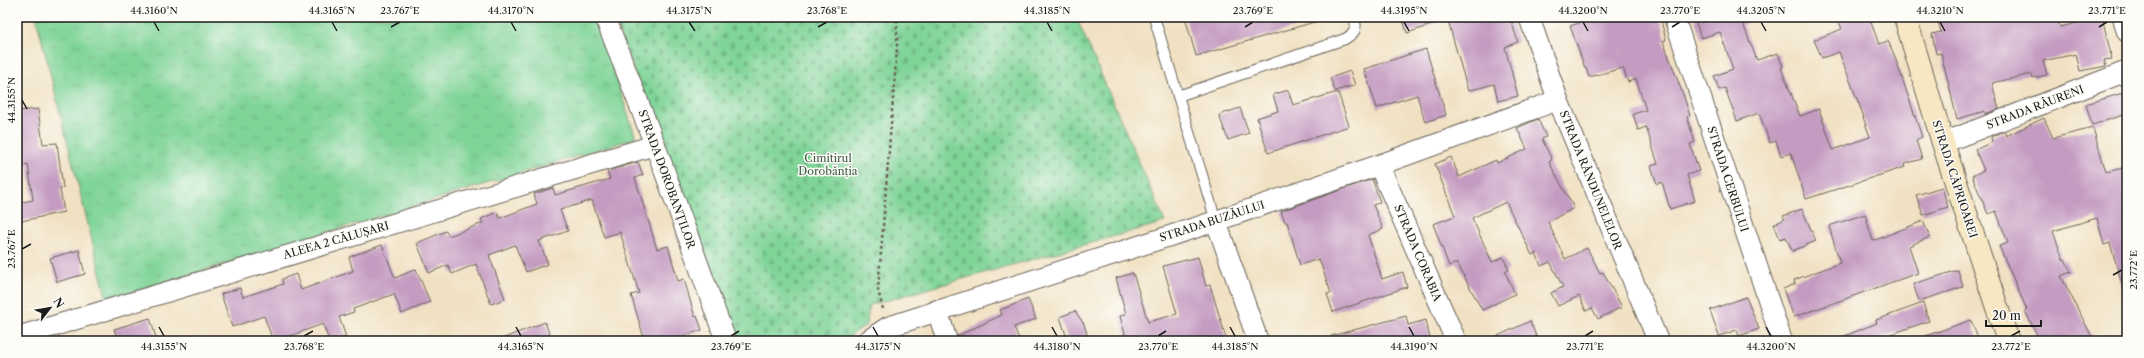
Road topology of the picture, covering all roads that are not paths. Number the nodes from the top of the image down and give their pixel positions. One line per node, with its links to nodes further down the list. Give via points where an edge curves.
1 (605, 17): 13 (street, STRADA DOROBANȚILOR)
2 (1154, 17): 10 (lane)
3 (1354, 17): 10 (lane, via 1357,26 1354,33 1345,39)
4 (1529, 17): 11 (street, STRADA RÂNDUNELELOR)
5 (1674, 17): 24 (street, STRADA CERBULUI)
6 (1905, 17): 12 (street, STRADA CĂPRIOAREI)
7 (2123, 17): 8 (street)
8 (2127, 32)
9 (2127, 71): 12 (street, STRADA RÂURENI)
10 (1178, 96): 15 (lane)
11 (1558, 100): 14 (street, STRADA BUZĂULUI); 23 (street, STRADA RÂNDUNELELOR)
12 (1943, 143): 25 (street, STRADA CĂPRIOAREI)
13 (655, 145): 17 (street, ALEEA 2 CĂLUȘARI); 18 (street, STRADA DOROBANȚILOR)
14 (1379, 165): 15 (street, STRADA BUZĂULUI); 22 (street, STRADA CORABIA)
15 (1216, 221): 16 (street, STRADA BUZĂULUI); 21 (street)
16 (937, 310): 19 (street, STRADA BUZĂULUI, via 888,327); 20 (street)
17 (17, 337)
18 (726, 341)
19 (867, 341)
20 (947, 341)
21 (1258, 341)
22 (1456, 341)
23 (1658, 341)
24 (1782, 341)
25 (2008, 341)

